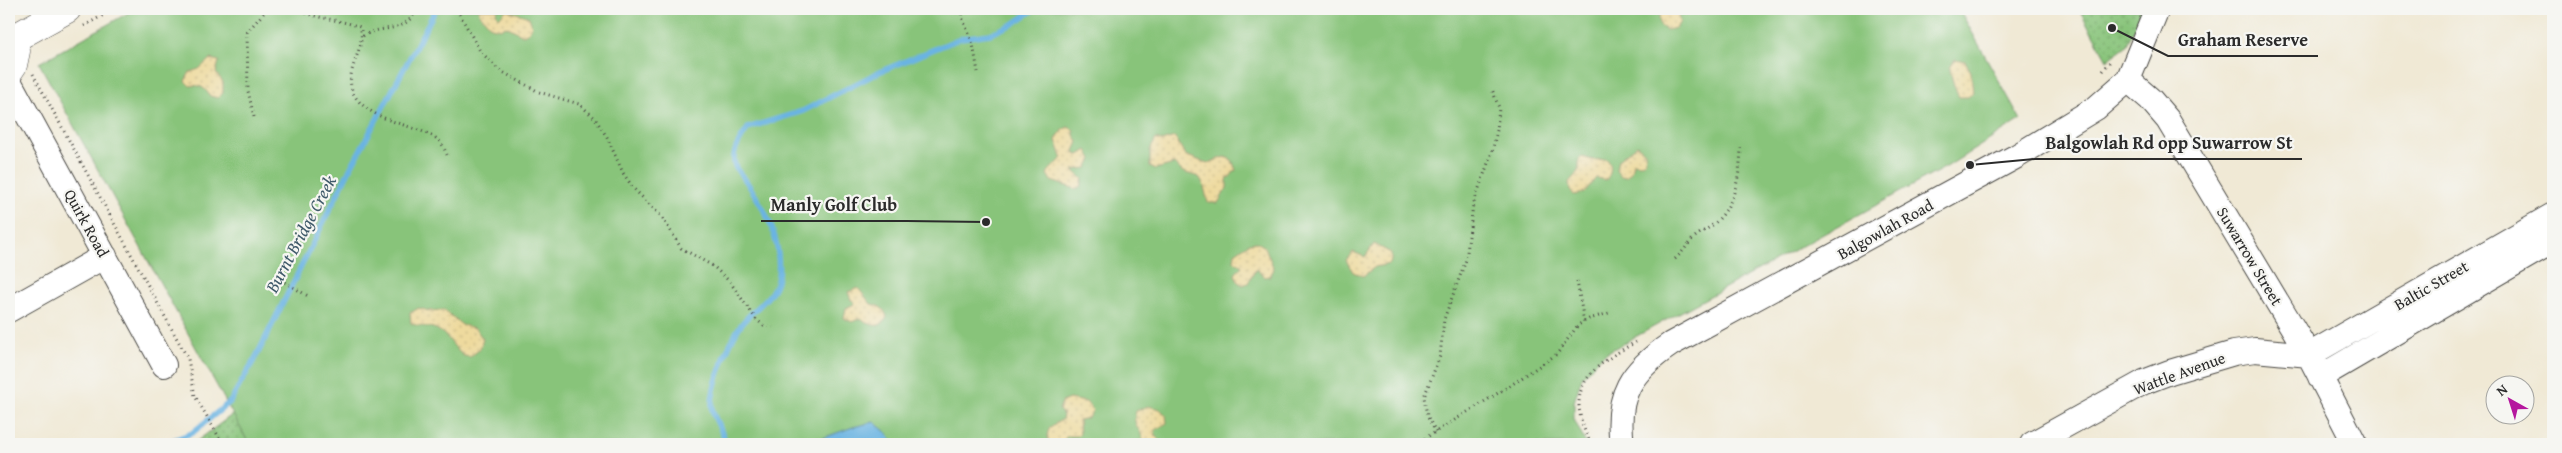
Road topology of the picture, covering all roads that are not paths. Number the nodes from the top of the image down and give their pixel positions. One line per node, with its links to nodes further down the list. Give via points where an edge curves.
1 (2157, 9): 5 (street, Balgowlah Road)
2 (73, 18): 3 (main road)
3 (10, 38): 4 (main road)
4 (20, 70)
5 (2128, 80): 11 (street, Suwarrow Street, via 2168,120); 14 (street, Balgowlah Road, via 2096,108 2047,139 1660,351 1626,389 1620,411)
6 (9, 81): 9 (street, Quirk Road)
7 (2553, 215): 11 (street, Baltic Street)
8 (2553, 241): 13 (street, Baltic Street)
9 (105, 256): 10 (street); 12 (street, Quirk Road)
10 (9, 310)
11 (2309, 355): 13 (street, Suwarrow Street); 15 (street, Wattle Avenue, via 2255,350 2170,372 2144,382)
12 (164, 365)
13 (2320, 377): 16 (street, Suwarrow Street)
14 (1622, 444)
15 (2032, 444)
16 (2355, 444)

